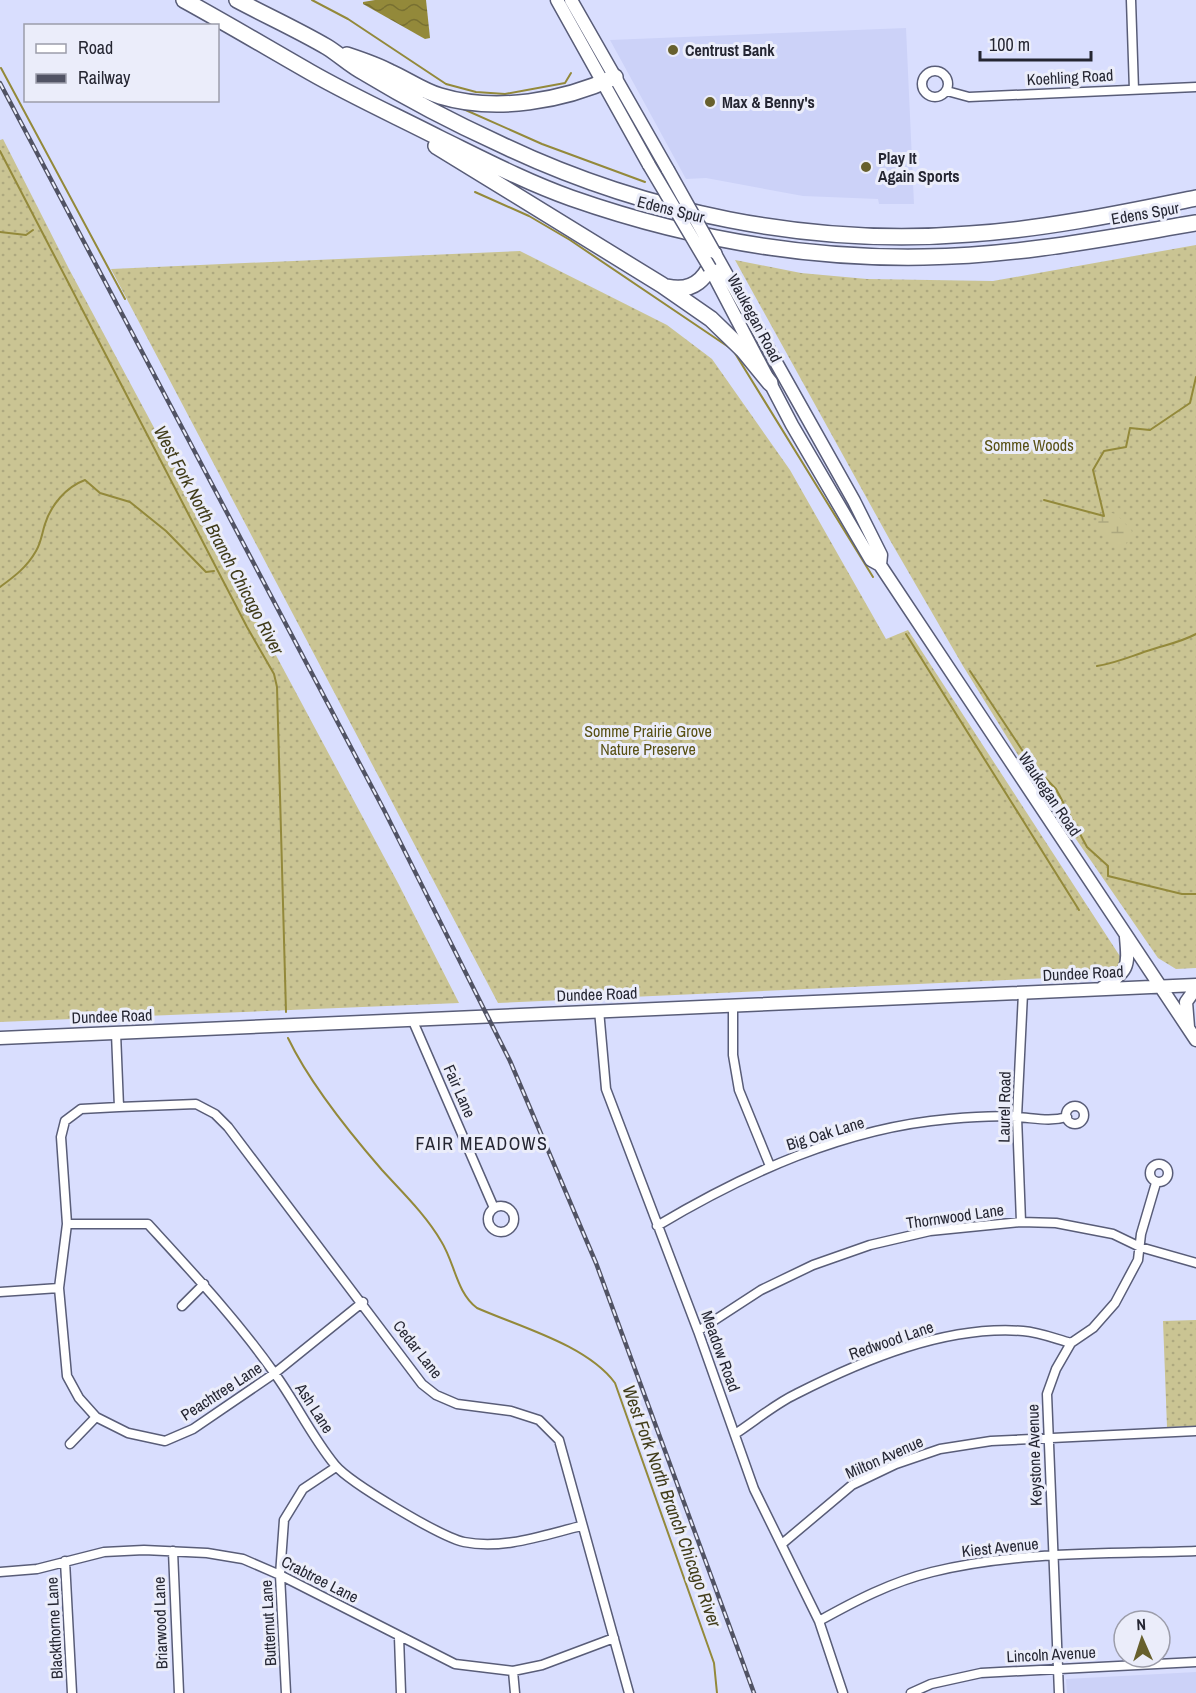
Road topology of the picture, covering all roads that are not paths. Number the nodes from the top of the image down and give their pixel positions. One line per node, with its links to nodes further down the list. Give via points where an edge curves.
1 (184, 0): 7 (highway, Edens Spur)
2 (237, 0): 6 (highway, Edens Spur)
3 (557, 0): 8 (main road)
4 (571, 0): 8 (main road)
5 (1131, 0): 10 (street)
6 (328, 47): 8 (highway, via 439,96 487,104 535,101); 12 (highway, Edens Spur, via 363,72 423,105 551,167 659,203 781,228 885,236 971,234 1061,223)
7 (312, 74): 13 (highway, Edens Spur, via 498,167 570,197 675,230 767,248 877,257 972,255 1072,244); 16 (highway)
8 (610, 80): 14 (main road, Waukegan Road, bridge, via 668,170); 15 (main road, Waukegan Road, bridge, via 650,165)
9 (1196, 87): 10 (street, Koehling Road)
10 (1134, 90): 11 (street, Koehling Road, via 969,97)
11 (947, 91)
12 (1196, 198)
13 (1196, 223)
14 (714, 252): 15 (highway); 18 (main road, Waukegan Road, via 854,501 881,555)
15 (710, 268): 16 (highway, via 705,278 691,288 678,290); 17 (main road, Waukegan Road)
16 (662, 285): 17 (highway, via 711,319)
17 (770, 383): 18 (main road, Waukegan Road, via 871,560)
18 (880, 565): 19 (main road, Waukegan Road)
19 (1125, 936): 20 (main road, Waukegan Road); 22 (main road, via 1128,963 1124,973)
20 (1159, 986): 21 (main road, Dundee Road); 22 (main road, Dundee Road); 27 (main road, Waukegan Road)
21 (1196, 986): 27 (main road, via 1186,1002)
22 (1100, 989): 23 (main road, Dundee Road)
23 (1023, 993): 24 (main road, Dundee Road); 33 (street, Laurel Road)
24 (733, 1006): 25 (main road, Dundee Road); 34 (street, via 733,1055 739,1090)
25 (599, 1010): 26 (main road, Dundee Road); 39 (street, Meadow Road, via 606,1089)
26 (412, 1019): 28 (main road, Dundee Road); 36 (street, Fair Lane)
27 (1188, 1028): 30 (main road, Waukegan Road)
28 (116, 1033): 29 (main road, Dundee Road); 31 (street)
29 (0, 1038)
30 (1196, 1040)
31 (119, 1107): 38 (street, via 81,1109 65,1121 61,1137); 45 (street, Cedar Lane, via 196,1104 215,1114)
32 (1067, 1116): 33 (street, Big Oak Lane, via 1042,1120)
33 (1017, 1117): 34 (street, Big Oak Lane, via 948,1119 880,1131); 37 (street, Laurel Road)
34 (770, 1166): 39 (street, Big Oak Lane)
35 (1156, 1183): 40 (street, Keystone Avenue)
36 (494, 1208)
37 (1021, 1222): 40 (street, Thornwood Lane, via 1086,1227); 47 (street, Thornwood Lane, via 930,1231 870,1245 813,1265 761,1290)
38 (67, 1224): 42 (street, Ash Lane, via 148,1224); 43 (street)
39 (657, 1226): 47 (street, Meadow Road)
40 (1140, 1246): 41 (street, Thornwood Lane); 48 (street, Keystone Avenue, via 1138,1260 1114,1303 1093,1328)
41 (1196, 1263)
42 (204, 1284): 46 (street); 49 (street, Ash Lane)
43 (59, 1288): 44 (street); 50 (street, Peachtree Lane, via 67,1376)
44 (0, 1292)
45 (363, 1302): 49 (street, Peachtree Lane); 56 (street, Cedar Lane, via 422,1384 436,1395 457,1404 511,1411 539,1420 559,1440)
46 (182, 1306)
47 (698, 1331): 52 (street, Meadow Road)
48 (1071, 1343): 52 (street, Redwood Lane, via 1024,1331 943,1338 877,1358 794,1395); 53 (street, Keystone Avenue, via 1047,1394)
49 (275, 1373): 50 (street, Peachtree Lane, via 194,1429 165,1441 128,1433); 55 (street, Ash Lane)
50 (96, 1417): 54 (street)
51 (1196, 1431): 53 (street, Milton Avenue)
52 (735, 1434): 57 (street, Meadow Road, via 754,1489)
53 (1047, 1438): 57 (street, Milton Avenue, via 940,1449 896,1464 852,1485); 60 (street, Keystone Avenue)
54 (70, 1444)
55 (336, 1467): 56 (street, Ash Lane, via 403,1513 463,1542 518,1541); 63 (street, Butternut Lane, via 303,1489 284,1520)
56 (581, 1526): 66 (street, Cedar Lane)
57 (783, 1544): 64 (street, Meadow Road)
58 (172, 1551): 61 (street, Crabtree Lane, via 104,1552); 63 (street, Crabtree Lane, via 243,1559); 71 (street, Briarwood Lane)
59 (1196, 1551): 60 (street, Kiest Avenue)
60 (1053, 1556): 64 (street, Kiest Avenue, via 932,1572 862,1597); 68 (street, Keystone Avenue)
61 (65, 1560): 62 (street, Crabtree Lane, via 37,1569); 70 (street, Blackthorne Lane)
62 (0, 1572)
63 (280, 1575): 65 (street, Crabtree Lane); 72 (street, Butternut Lane)
64 (819, 1621): 76 (street, Meadow Road)
65 (399, 1637): 69 (street, Crabtree Lane, via 455,1664); 73 (street)
66 (614, 1638): 69 (street, Crabtree Lane, via 564,1658); 75 (street, Cedar Lane)
67 (1196, 1662): 68 (street, Lincoln Avenue)
68 (1058, 1668): 77 (street, Lincoln Avenue, via 981,1673); 78 (street, Keystone Avenue)
69 (513, 1671): 74 (street)
70 (72, 1693)
71 (179, 1693)
72 (286, 1693)
73 (401, 1693)
74 (516, 1693)
75 (629, 1693)
76 (843, 1693)
77 (911, 1693)
78 (1059, 1693)

